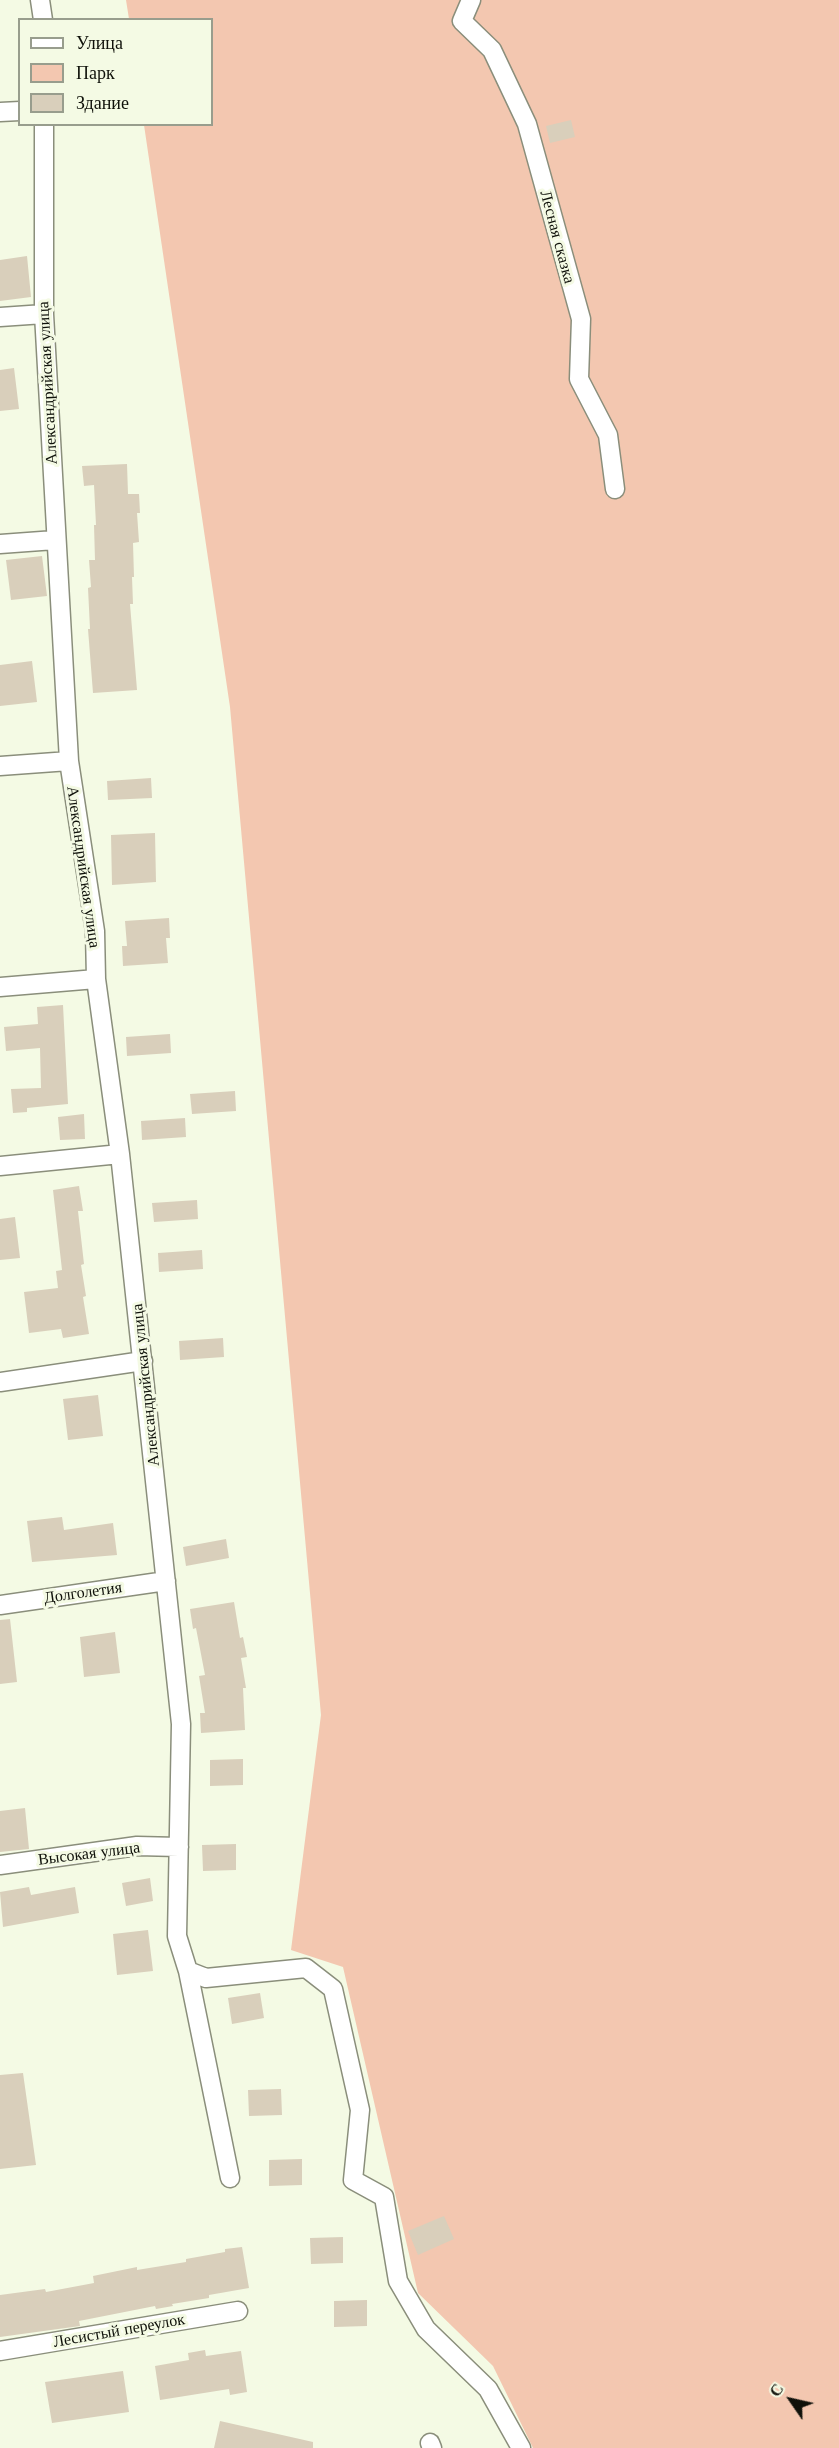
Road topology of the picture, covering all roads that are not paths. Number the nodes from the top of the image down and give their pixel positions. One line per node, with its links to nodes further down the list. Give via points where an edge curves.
1 (40, 0): 3 (street)
2 (471, 0): 9 (street, Лесная сказка, via 462,21 492,50 527,124 581,319 579,378 608,435)
3 (43, 18)
4 (18, 111): 5 (street)
5 (0, 112)
6 (45, 126): 7 (street, Александрийская улица)
7 (44, 314): 8 (street); 10 (street, Александрийская улица)
8 (0, 317)
9 (615, 489)
10 (56, 540): 11 (street); 12 (street, Александрийская улица)
11 (0, 544)
12 (69, 761): 13 (street); 14 (street, Александрийская улица, via 95,931)
13 (0, 766)
14 (96, 978): 15 (street); 16 (street, Александрийская улица)
15 (0, 987)
16 (120, 1154): 17 (street); 18 (street, Александрийская улица)
17 (0, 1166)
18 (143, 1361): 19 (street); 20 (street, Александрийская улица)
19 (0, 1382)
20 (166, 1581): 21 (street, Долголетия); 22 (street, Александрийская улица, via 182,1724)
21 (0, 1605)
22 (179, 1847): 23 (street, Высокая улица, via 136,1846); 24 (street, Александрийская улица, via 177,1936)
23 (0, 1865)
24 (188, 1971): 25 (street, Александрийская улица); 28 (street, via 206,1978 306,1968 333,1989 360,2109 353,2180 384,2196 399,2281 426,2329 488,2389)
25 (230, 2178)
26 (238, 2311): 27 (street, Лесистый переулок)
27 (0, 2351)
28 (520, 2448)

